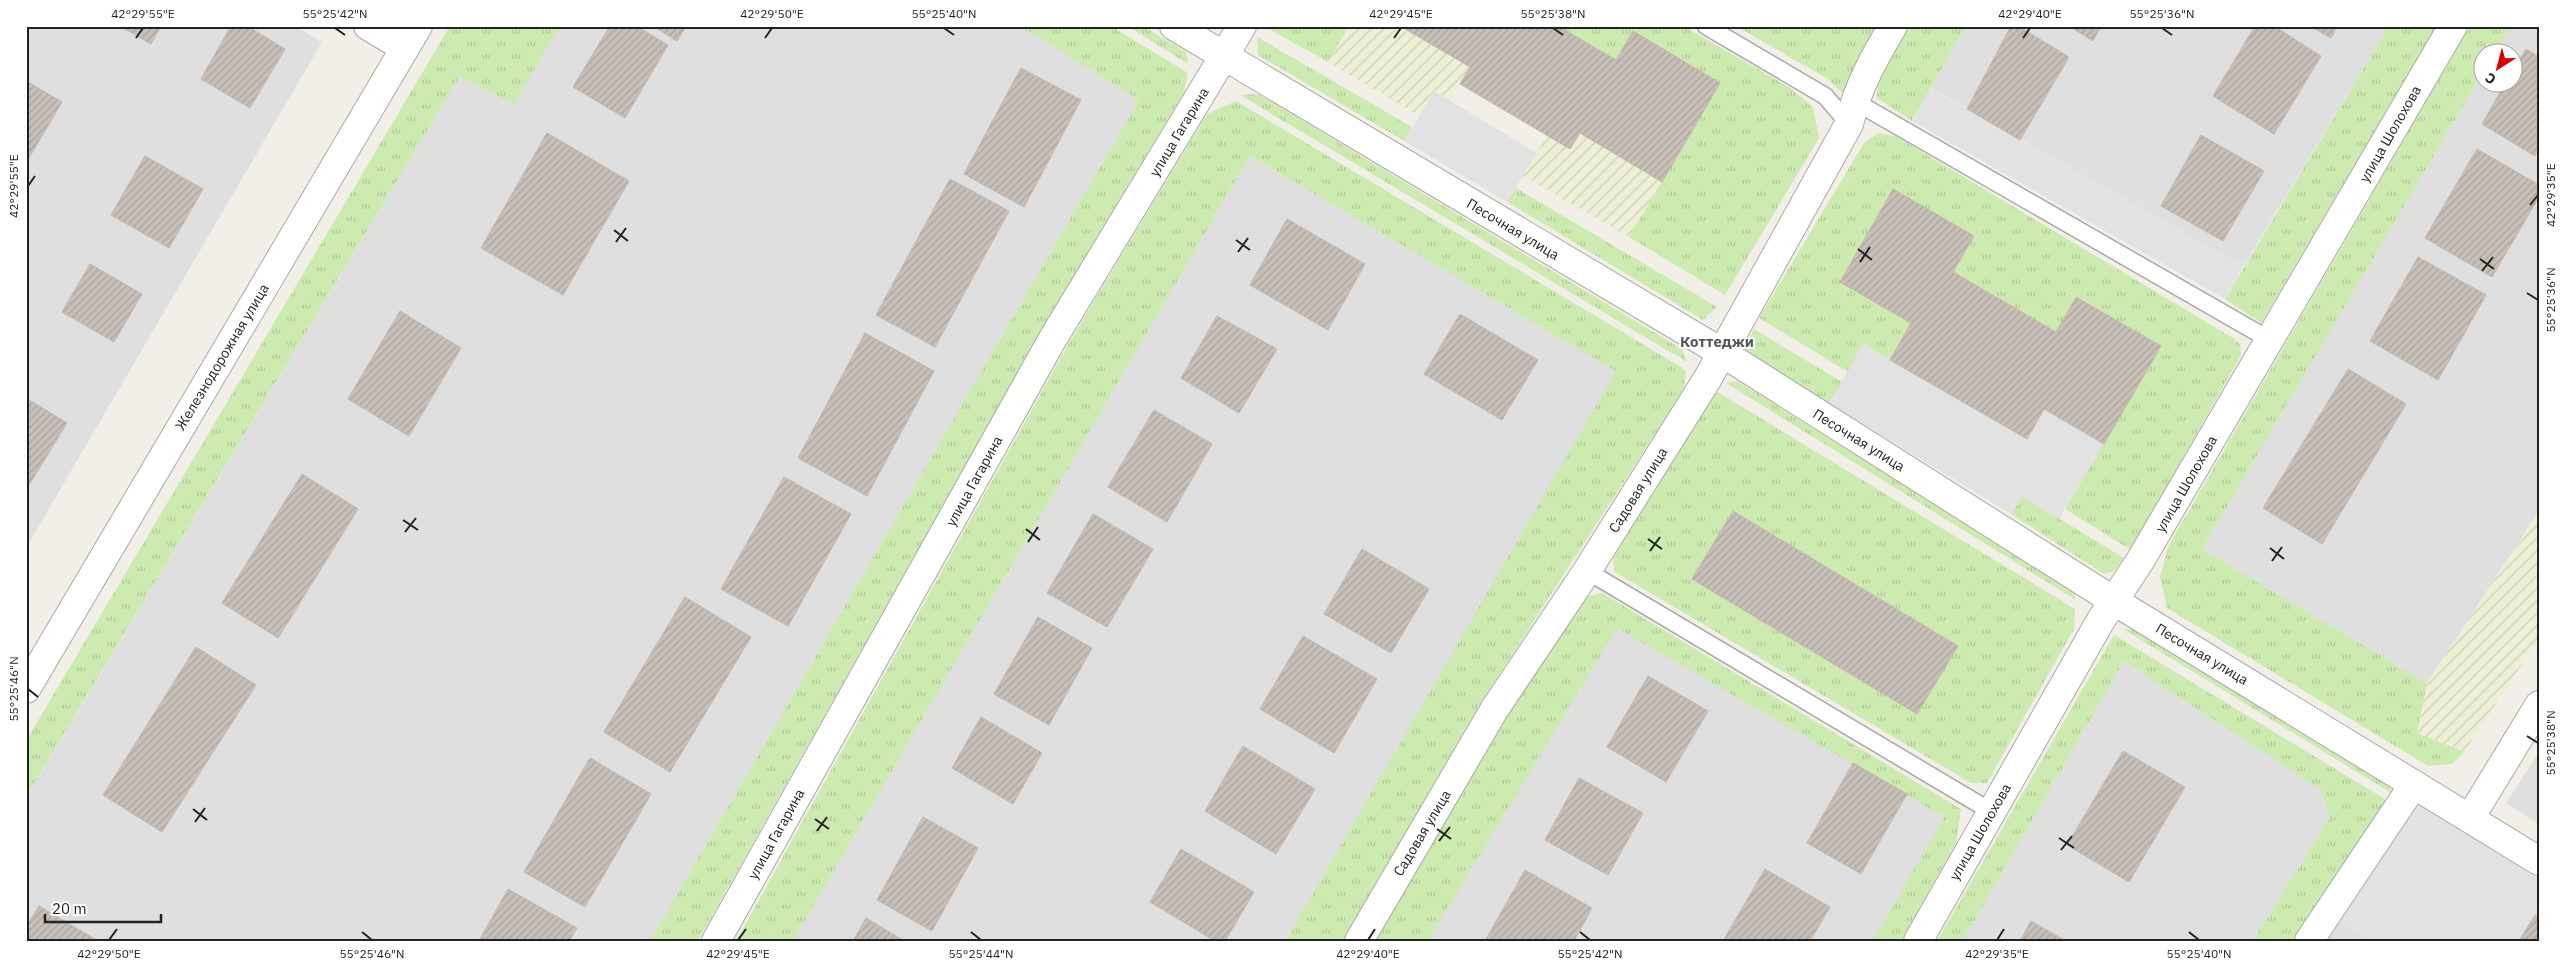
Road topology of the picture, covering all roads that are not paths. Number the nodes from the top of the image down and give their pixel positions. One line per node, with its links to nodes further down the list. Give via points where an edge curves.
1 (368, 26): 7 (street)
2 (1174, 26): 8 (street, Песочная улица)
3 (1242, 26): 8 (street, улица Гагарина)
4 (1706, 26): 9 (lane)
5 (1893, 26): 9 (street, Садовая улица, via 1866,73)
6 (2454, 26): 10 (street, улица Шолохова)
7 (411, 37): 14 (street, Железнодорожная улица)
8 (1224, 56): 11 (street, Песочная улица); 20 (street, улица Гагарина, via 1052,340)
9 (1851, 113): 10 (lane); 11 (street, Садовая улица)
10 (2270, 340): 13 (street, улица Шолохова)
11 (1721, 352): 12 (street, Садовая улица); 13 (street, Песочная улица)
12 (1587, 572): 17 (lane); 21 (street, Садовая улица, via 1494,710)
13 (2114, 601): 16 (street, Песочная улица); 17 (street, улица Шолохова)
14 (26, 689)
15 (2539, 705): 18 (street)
16 (2414, 784): 18 (street, Песочная улица); 23 (street)
17 (1992, 812): 22 (street, улица Шолохова)
18 (2470, 818): 19 (street, Песочная улица)
19 (2539, 861)
20 (716, 941)
21 (1359, 941)
22 (1918, 941)
23 (2308, 941)

